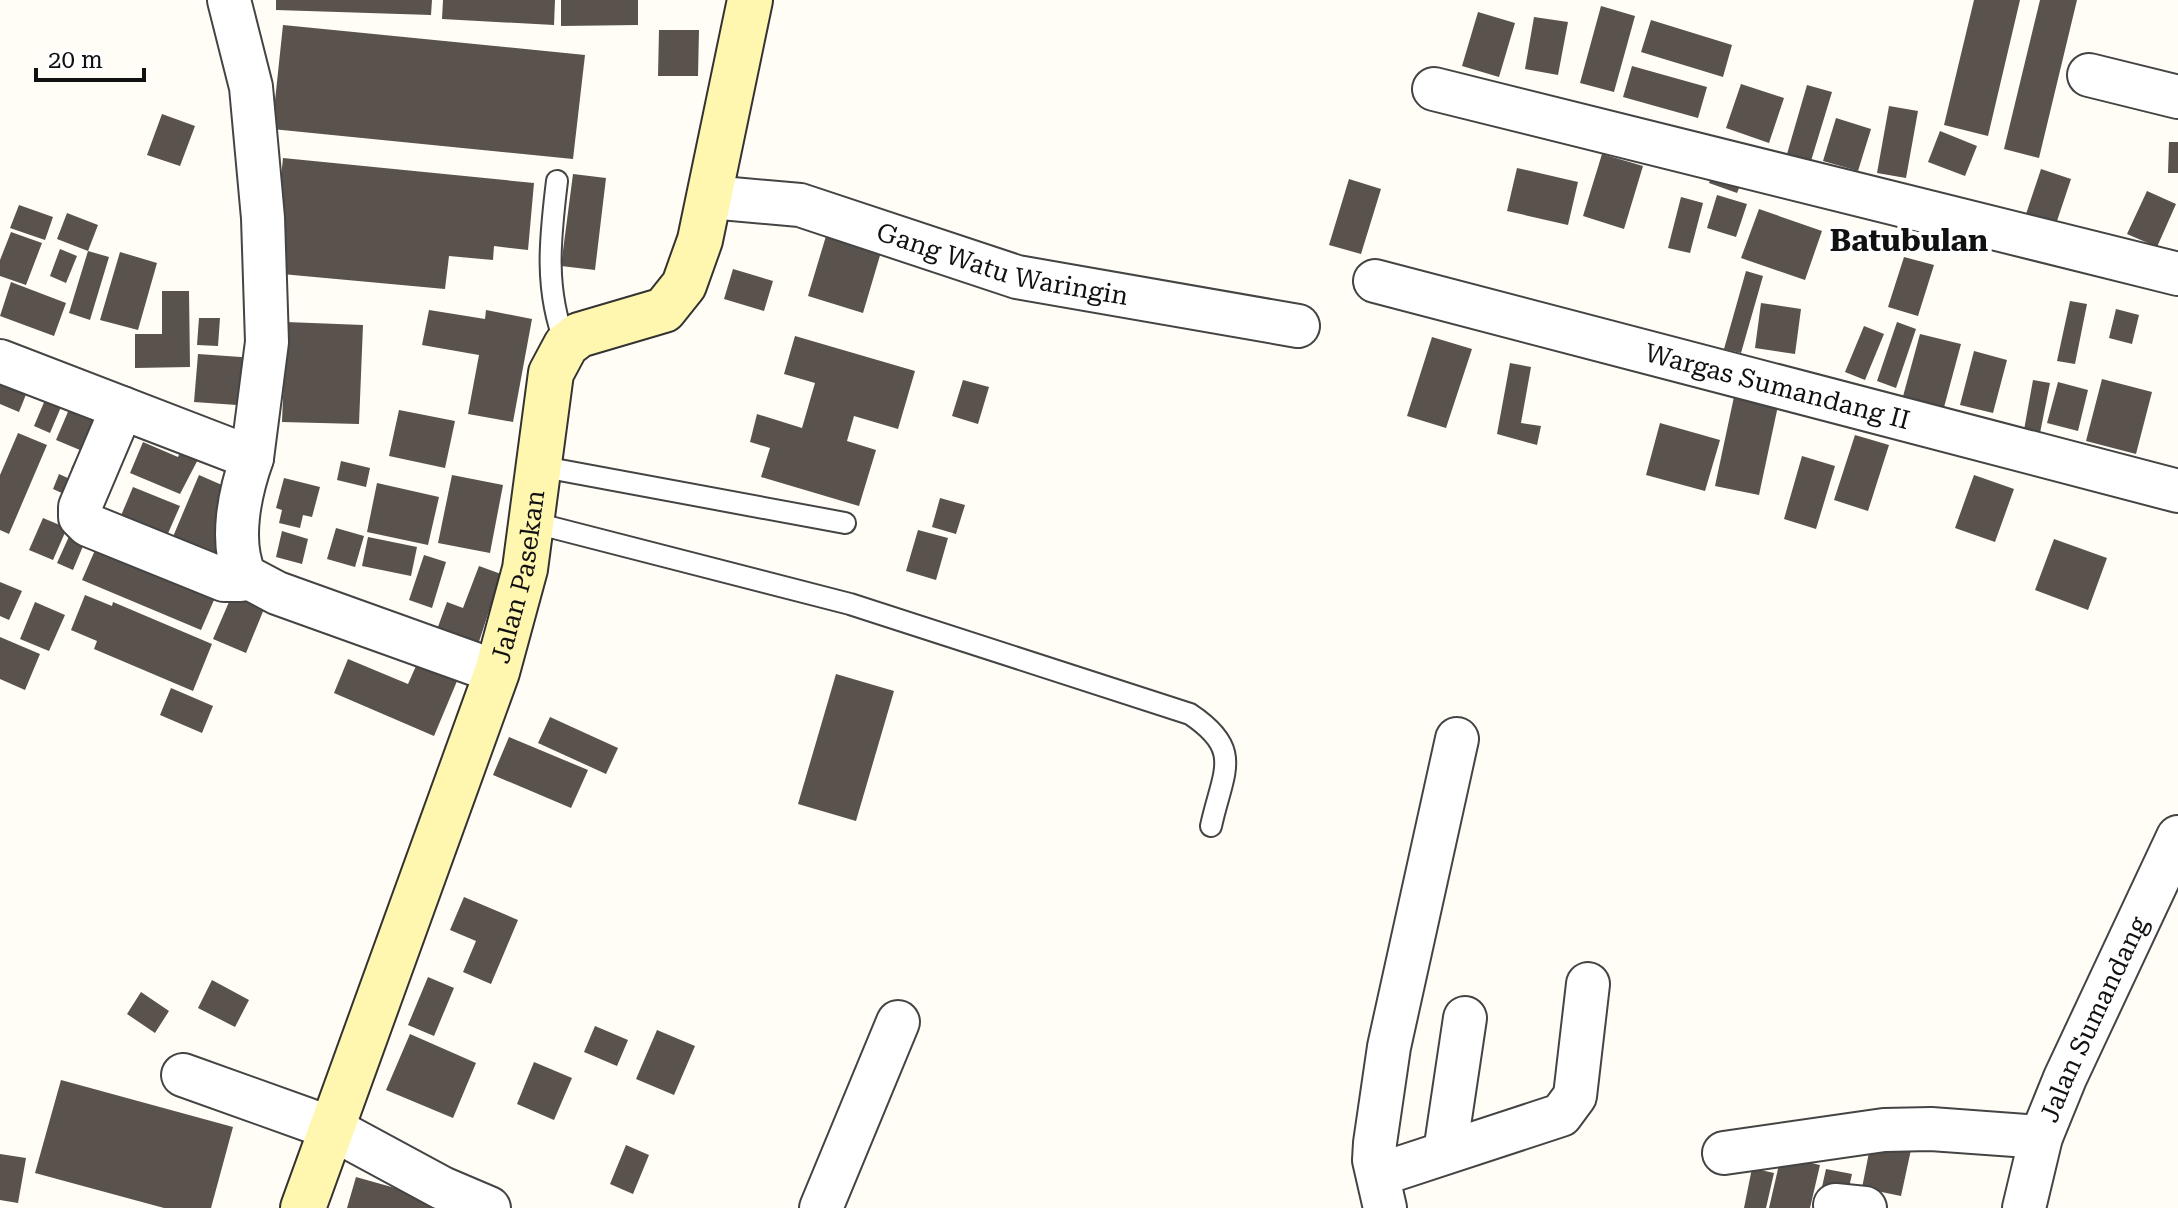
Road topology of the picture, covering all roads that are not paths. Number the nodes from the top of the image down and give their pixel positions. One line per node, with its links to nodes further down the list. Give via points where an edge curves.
1 (229, 0): 14 (street, via 251,87 263,218 267,342)
2 (750, 0): 7 (street)
3 (2089, 75): 5 (street)
4 (1434, 89): 8 (street)
5 (2178, 97)
6 (557, 181): 11 (lane, via 548,262 555,318)
7 (710, 197): 10 (street, Gang Watu Waringin, via 800,205 1017,277); 11 (street, via 689,274 674,301 647,317 591,329)
8 (2178, 274)
9 (1375, 281): 16 (street, Wargas Sumandang II)
10 (1298, 326)
11 (566, 345): 15 (street, Jalan Pasekan, via 551,373)
12 (0, 361): 13 (street)
13 (122, 408): 14 (street); 19 (street, via 80,517 88,525 224,580)
14 (252, 458): 19 (street, via 238,525)
15 (538, 466): 17 (street, Jalan Pasekan); 18 (lane)
16 (2178, 491)
17 (531, 522): 20 (street, Jalan Pasekan, via 519,599); 22 (lane, via 850,604 1190,714 1220,738 1226,756)
18 (845, 523)
19 (245, 576): 20 (street, via 277,593)
20 (497, 672): 29 (street, Jalan Pasekan)
21 (1457, 739): 32 (street, via 1389,1047 1375,1143)
22 (1211, 826)
23 (2178, 837): 28 (street, Jalan Sumandang)
24 (1588, 984): 30 (street, via 1570,1108)
25 (1465, 1018): 30 (street)
26 (898, 1022): 35 (street)
27 (183, 1075): 29 (street)
28 (2041, 1137): 31 (street, via 1884,1130); 36 (street, Jalan Sumandang)
29 (327, 1139): 33 (street, Jalan Pasekan); 34 (street)
30 (1445, 1152): 32 (street)
31 (1724, 1153)
32 (1382, 1191)
33 (303, 1208)
34 (489, 1208)
35 (821, 1208)
36 (2024, 1208)

